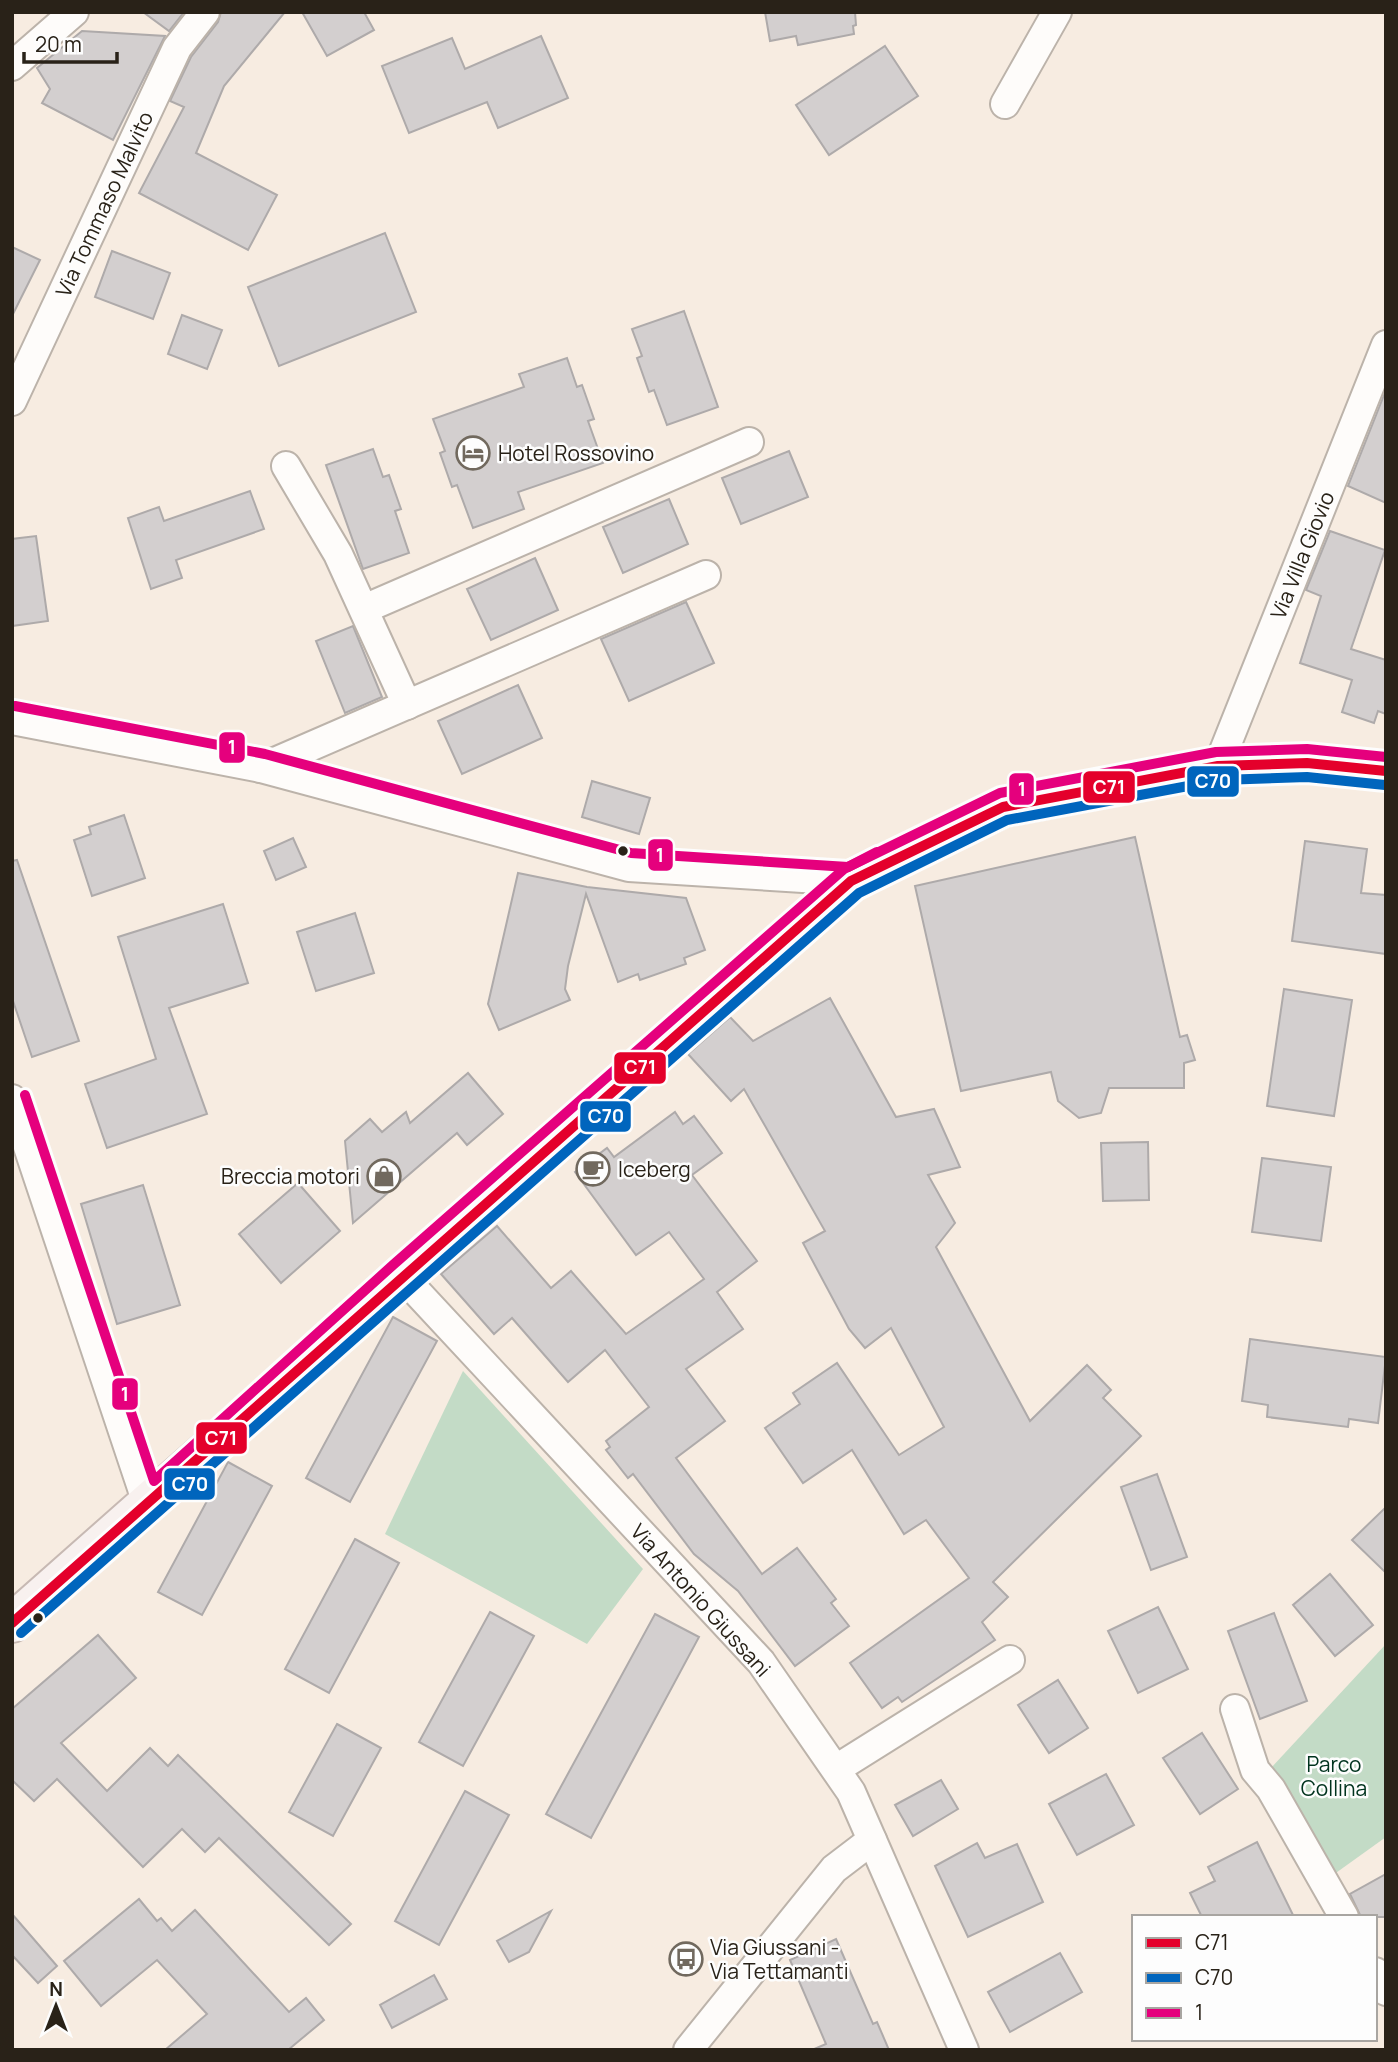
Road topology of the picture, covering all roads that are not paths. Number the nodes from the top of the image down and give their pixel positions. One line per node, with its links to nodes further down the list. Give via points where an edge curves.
1 (74, 12): 4 (street)
2 (205, 12): 7 (street, Via Tommaso Malvito, via 177,48)
3 (1058, 12): 5 (street)
4 (12, 66)
5 (1005, 104)
6 (1386, 345): 14 (street, Via Villa Giovio)
7 (12, 401)
8 (749, 442): 11 (street)
9 (286, 466): 11 (street, via 338,554)
10 (706, 575): 12 (street)
11 (363, 609): 12 (street)
12 (407, 705): 15 (street)
13 (12, 720): 15 (street)
14 (1219, 766): 16 (main road, via 1307,763); 17 (main road, via 1003,807)
15 (261, 768): 17 (street, via 629,867)
16 (1386, 771)
17 (851, 881): 19 (main road)
18 (12, 1099): 20 (street)
19 (402, 1276): 20 (main road); 24 (street, Via Antonio Giussani, via 761,1662)
20 (148, 1506): 21 (main road)
21 (12, 1623)
22 (1010, 1660): 24 (street)
23 (1236, 1709): 26 (street, via 1255,1770 1271,1789)
24 (836, 1769): 25 (street, Via Antonio Giussani, via 852,1791)
25 (873, 1840): 29 (street, via 834,1869); 30 (street, Via Antonio Giussani)
26 (1342, 1915)
27 (1377, 1975): 28 (street)
28 (1386, 1991)
29 (688, 2050)
30 (964, 2050)

